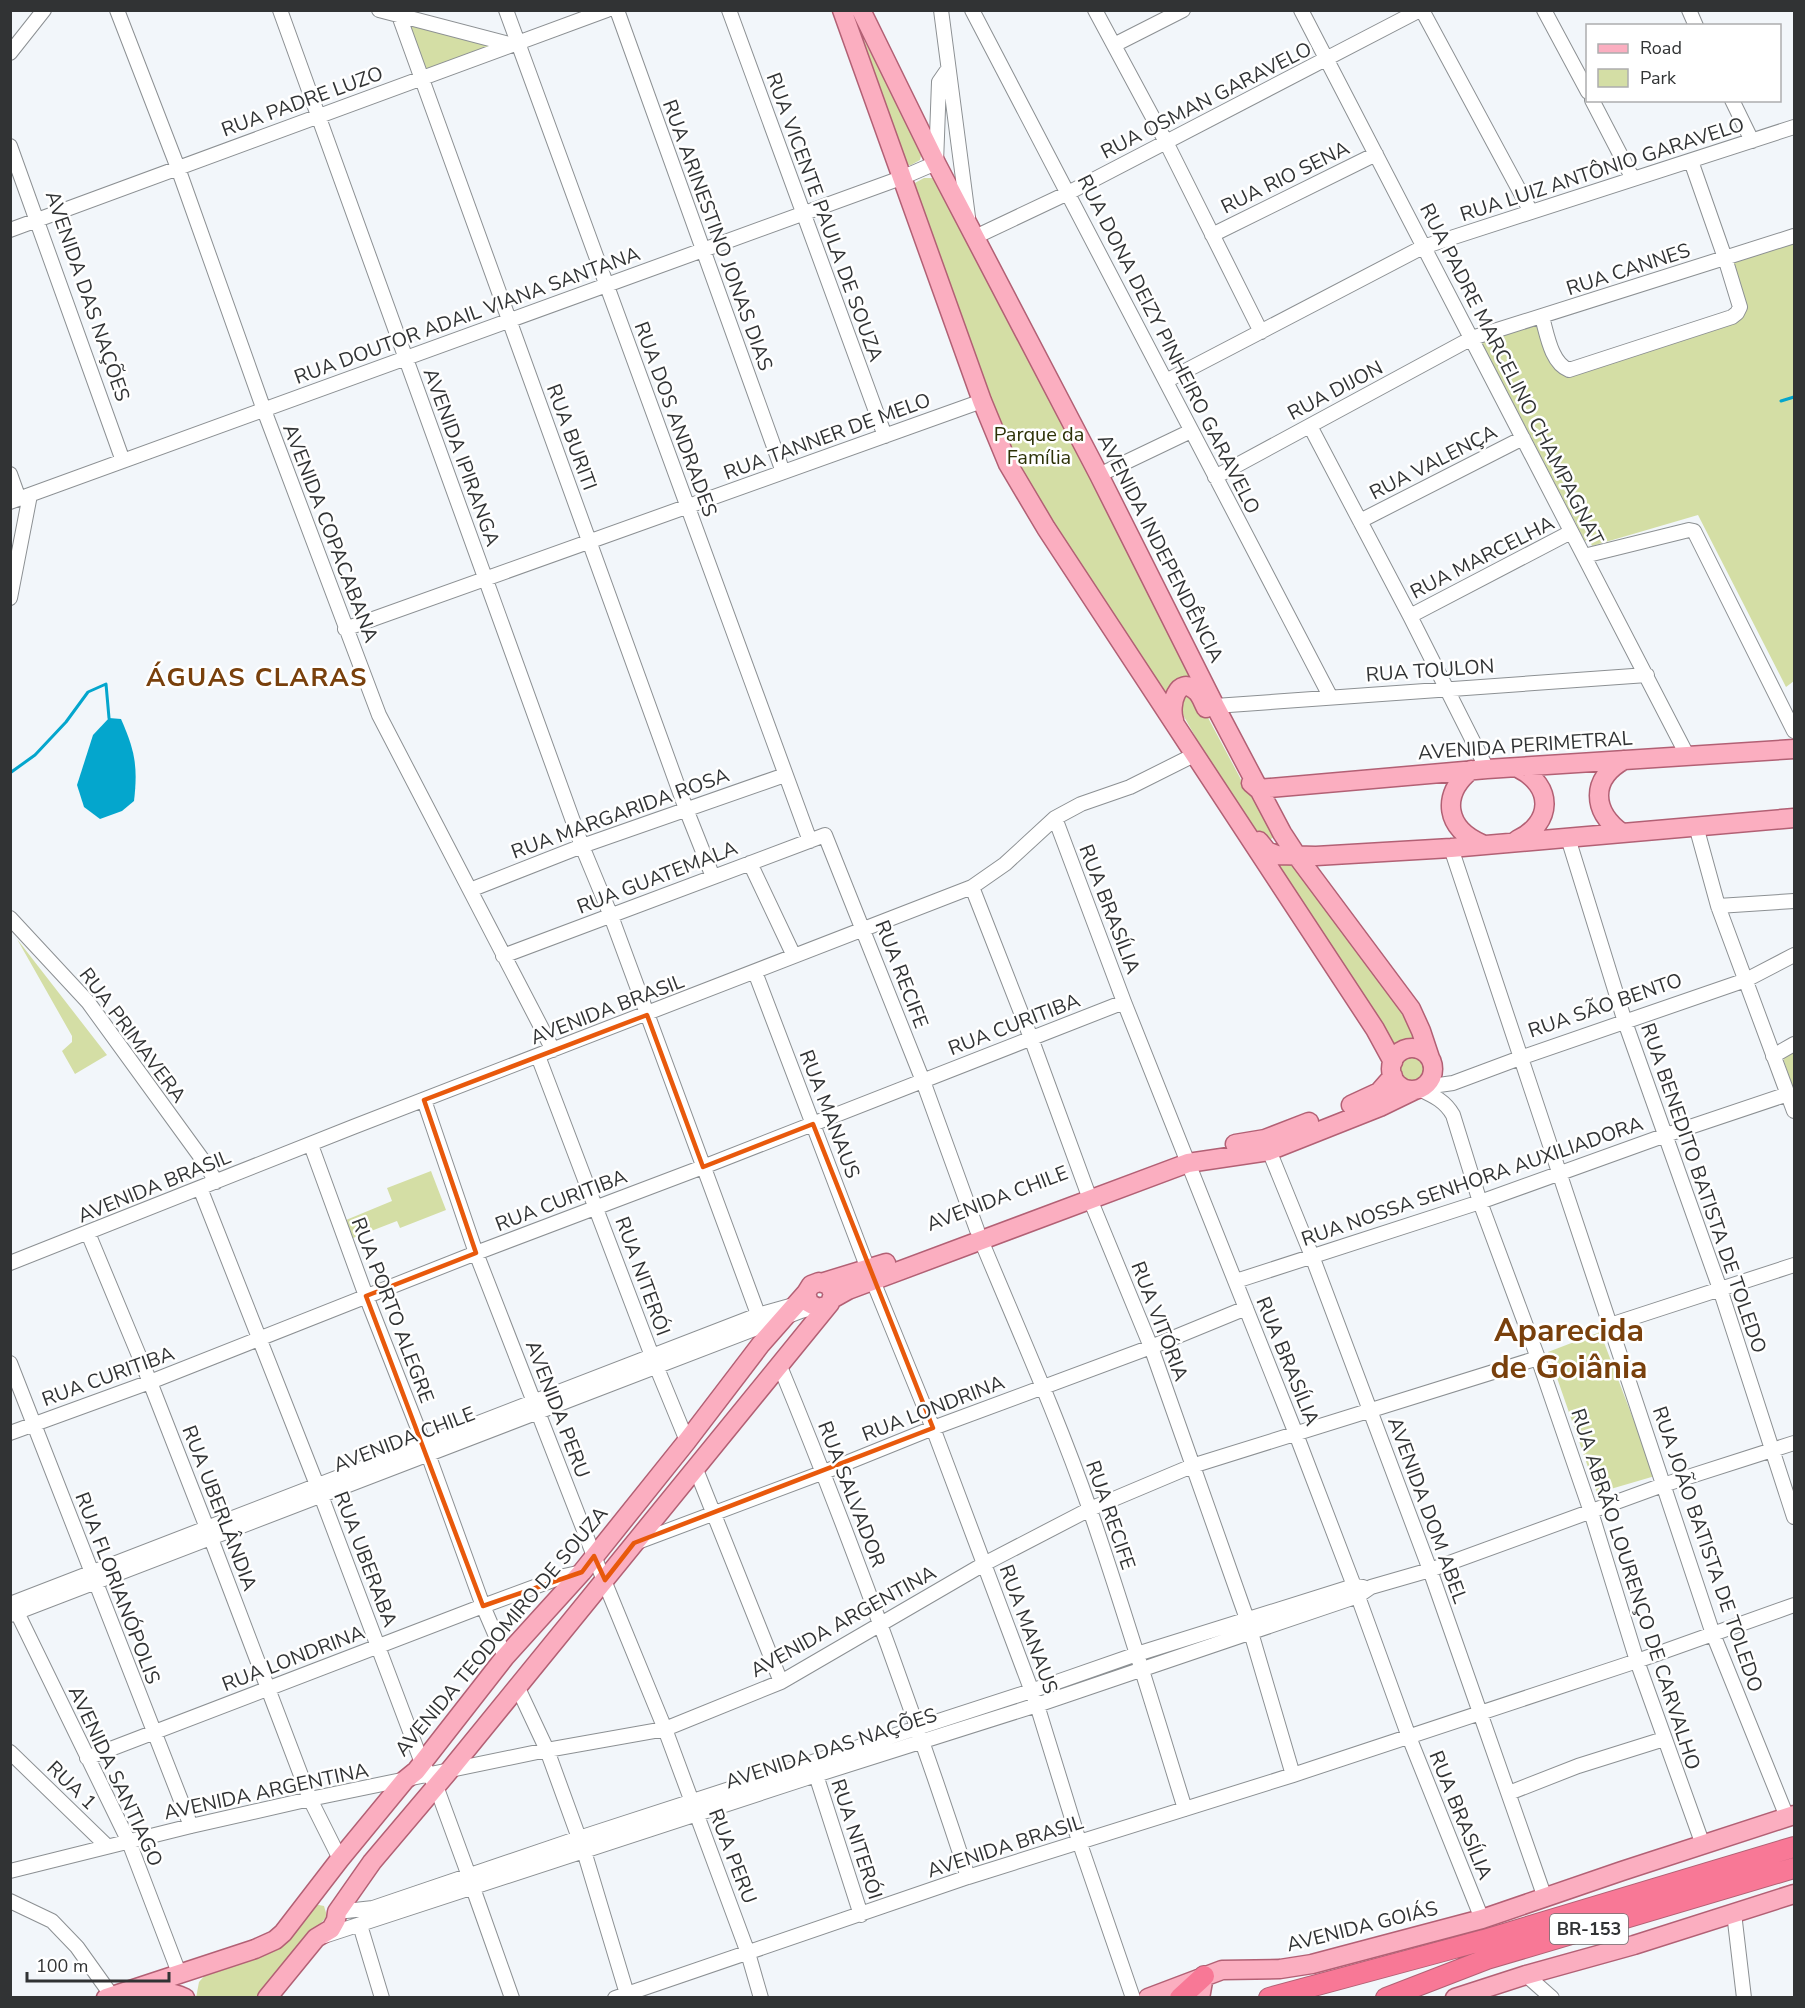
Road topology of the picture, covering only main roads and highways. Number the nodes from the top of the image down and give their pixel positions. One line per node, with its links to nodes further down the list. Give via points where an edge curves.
1 (842, 10): 3 (main road, via 1000,446 1046,528)
2 (861, 10): 9 (main road, AVENIDA INDEPENDÊNCIA)
3 (1176, 724): 8 (main road); 9 (main road, via 1172,713 1174,696 1180,689 1193,689 1242,775)
4 (1794, 749): 5 (main road, AVENIDA PERIMETRAL)
5 (1624, 760): 6 (main road, AVENIDA PERIMETRAL); 11 (main road, via 1612,767 1599,795 1601,810)
6 (1518, 768): 7 (main road, AVENIDA PERIMETRAL); 14 (main road, via 1541,788 1544,808 1537,827)
7 (1479, 770): 9 (main road, AVENIDA PERIMETRAL); 15 (main road, via 1460,779 1450,804 1459,830)
8 (1217, 788): 13 (main road, via 1233,803); 18 (main road, via 1375,1029)
9 (1258, 789): 12 (main road, AVENIDA INDEPENDÊNCIA)
10 (1794, 818): 11 (main road)
11 (1622, 832): 14 (main road)
12 (1282, 833): 13 (main road, via 1270,845); 16 (main road, AVENIDA INDEPENDÊNCIA)
13 (1259, 841): 16 (main road, via 1272,854)
14 (1516, 841): 15 (main road)
15 (1482, 844): 16 (main road)
16 (1297, 856): 17 (main road, AVENIDA INDEPENDÊNCIA, via 1411,1009)
17 (1430, 1058): 18 (main road, via 1412,1048 1400,1053); 19 (main road, via 1433,1071)
18 (1393, 1069): 19 (main road, via 1399,1085); 20 (main road, RUA SÃO BENTO, via 1379,1092 1366,1100)
19 (1420, 1087): 20 (main road, RUA SÃO BENTO, via 1380,1107)
20 (1267, 1145): 21 (main road, RUA SÃO BENTO)
21 (1186, 1157): 22 (main road, AVENIDA CHILE)
22 (870, 1275): 23 (main road, AVENIDA CHILE, via 848,1290); 23 (main road, AVENIDA CHILE, via 819,1281 811,1285)
23 (815, 1302): 24 (main road, AVENIDA TEODOMIRO DE SOUZA, via 785,1318 761,1344 582,1572 505,1657); 24 (main road, AVENIDA TEODOMIRO DE SOUZA, via 779,1364 449,1771)
24 (429, 1774): 29 (main road, AVENIDA TEODOMIRO DE SOUZA, via 405,1780); 30 (main road, AVENIDA TEODOMIRO DE SOUZA)
25 (1791, 1816): 32 (main road, AVENIDA GOIÁS, via 1482,1919 1312,1964 1222,1970)
26 (1794, 1847): 40 (highway, BR-153, via 1476,1943)
27 (1794, 1868): 41 (highway, BR-153, via 1487,1959)
28 (1794, 1894): 42 (main road)
29 (307, 1905): 30 (main road, via 316,1898 328,1898); 31 (main road, AVENIDA TEODOMIRO DE SOUZA, via 274,1940)
30 (337, 1912): 36 (main road, AVENIDA TEODOMIRO DE SOUZA, via 331,1929 316,1938)
31 (207, 1965): 33 (main road); 35 (main road)
32 (1204, 1976): 37 (main road, AVENIDA GOIÁS); 38 (highway); 39 (main road)
33 (109, 1997)
34 (146, 1998): 35 (main road, via 166,1992)
35 (188, 1998)
36 (267, 1998)
37 (1148, 1998)
38 (1179, 1998)
39 (1200, 1998)
40 (1269, 1998)
41 (1386, 1998)
42 (1455, 1998)

